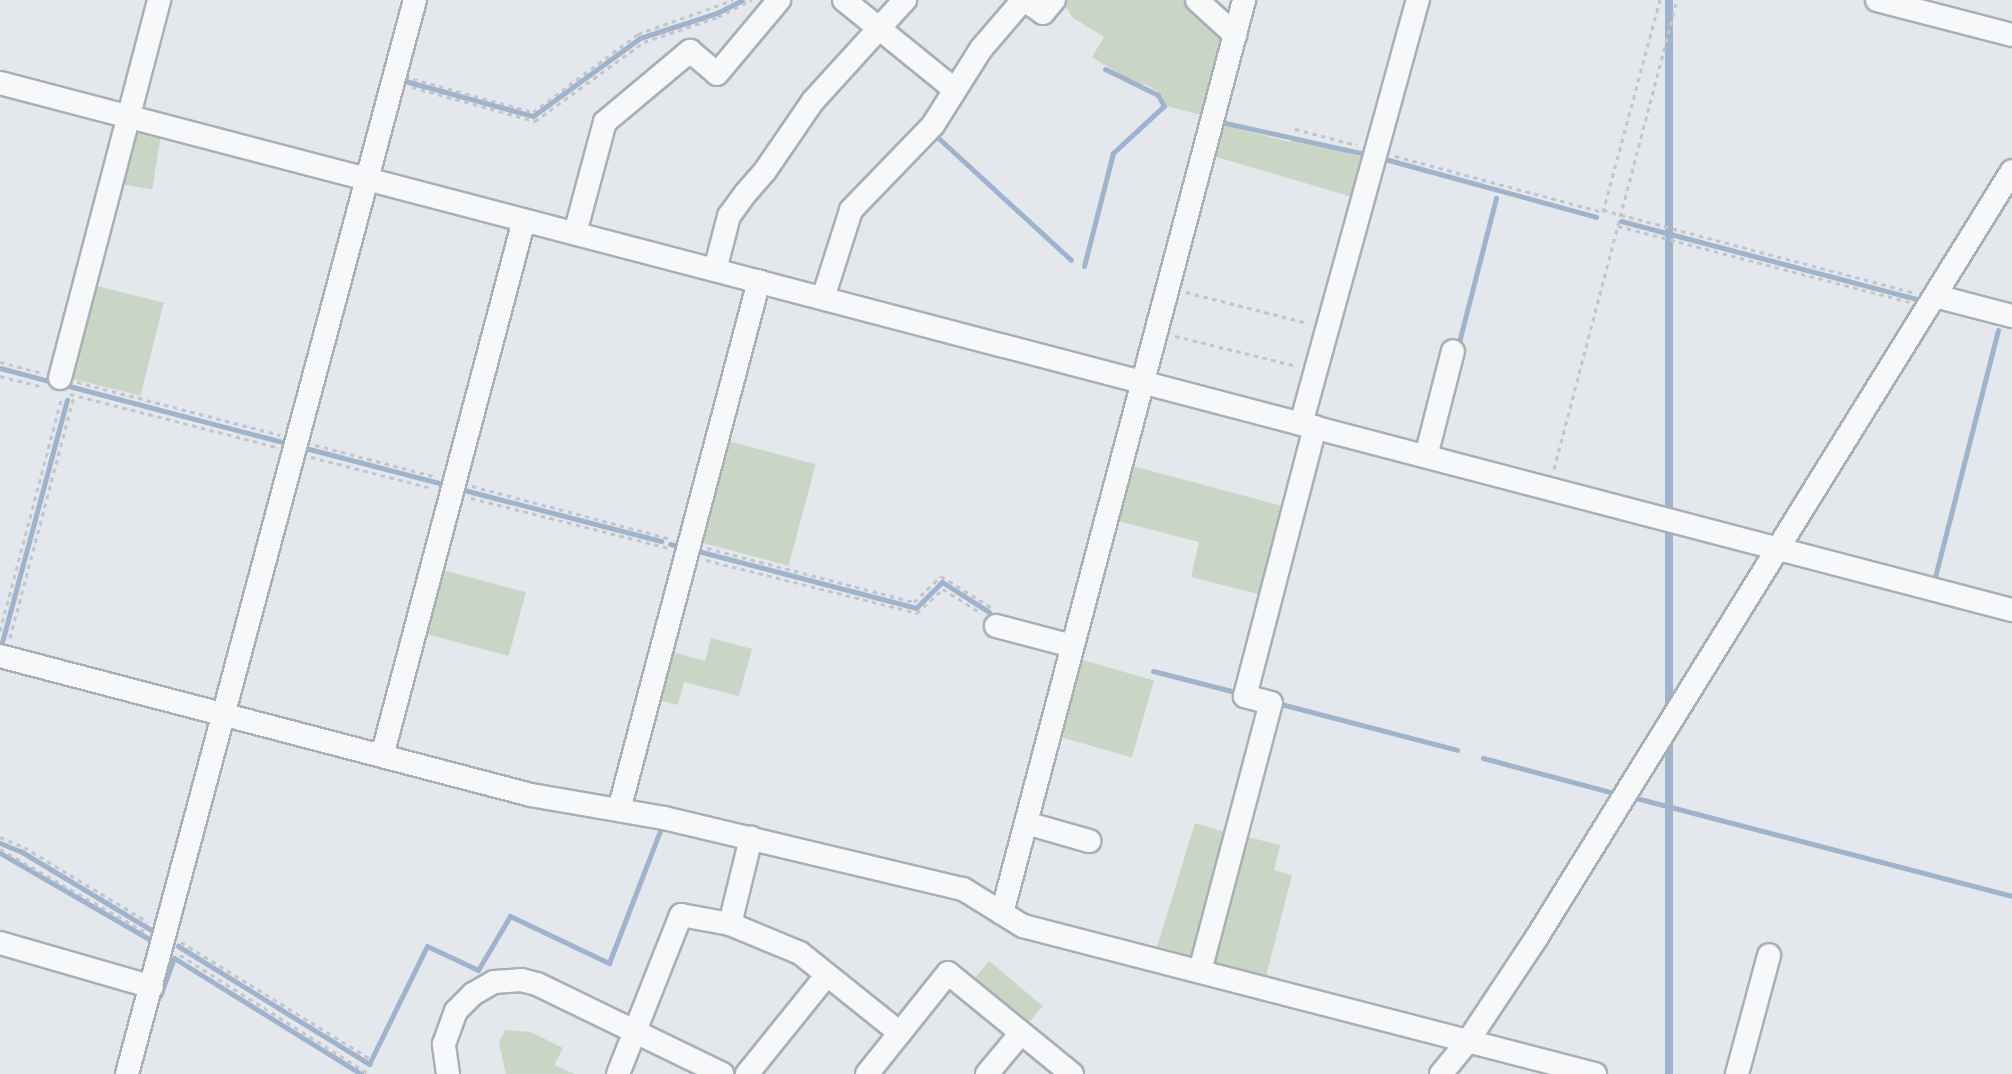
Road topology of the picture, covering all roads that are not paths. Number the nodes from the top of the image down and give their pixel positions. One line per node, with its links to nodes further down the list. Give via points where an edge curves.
1 (159, 0): 17 (street)
2 (415, 0): 19 (street)
3 (778, 0): 21 (street, via 717,74 690,51 605,122)
4 (844, 0): 12 (street)
5 (906, 0): 12 (street)
6 (1023, 0): 7 (street, via 1043,13); 16 (street, via 981,49)
7 (1054, 0)
8 (1197, 0): 13 (street)
9 (1244, 0): 13 (street)
10 (1418, 0): 30 (street, via 1316,370)
11 (1877, 0): 14 (street)
12 (879, 26): 16 (street); 22 (street, via 813,101 729,216)
13 (1235, 35): 28 (street)
14 (2012, 35)
15 (0, 82): 17 (street)
16 (955, 90): 24 (street, via 933,125 851,210)
17 (129, 116): 19 (street); 29 (street)
18 (2012, 171): 25 (street)
19 (368, 179): 20 (street); 37 (street)
20 (524, 220): 21 (street); 38 (street)
21 (575, 233): 22 (street)
22 (715, 270): 23 (street)
23 (759, 281): 24 (street); 39 (street)
24 (823, 298): 28 (street)
25 (1932, 300): 26 (street); 32 (street)
26 (2012, 316)
27 (1453, 351): 31 (street)
28 (1143, 382): 30 (street); 35 (street)
29 (66, 389)
30 (1308, 426): 31 (street); 48 (street, via 1245,696 1271,703)
31 (1426, 456): 32 (street)
32 (1778, 549): 33 (street); 54 (street, via 1538,937)
33 (2012, 610)
34 (995, 622): 35 (street)
35 (1072, 646): 40 (street)
36 (2, 657): 37 (street)
37 (225, 715): 38 (street); 50 (street)
38 (382, 756): 39 (street, via 531,795)
39 (619, 810): 41 (street)
40 (1026, 823): 42 (street); 43 (street)
41 (751, 838): 43 (street, via 963,889); 44 (street)
42 (1089, 841)
43 (1002, 913): 48 (street, via 1023,926)
44 (730, 924): 49 (street, via 800,953); 51 (street, via 681,915)
45 (0, 943): 50 (street)
46 (1769, 956): 65 (street)
47 (0, 959): 50 (street)
48 (1200, 972): 54 (street)
49 (827, 975): 52 (street); 59 (street)
50 (150, 995): 55 (street)
51 (635, 1031): 56 (street, via 537,984 521,980 494,982 472,994 448,1026 444,1044); 57 (street); 58 (street)
52 (900, 1033): 53 (street, via 948,974); 60 (street)
53 (1021, 1033): 61 (street); 62 (street)
54 (1468, 1041): 63 (street); 64 (street)
55 (127, 1074)
56 (448, 1074)
57 (618, 1074)
58 (722, 1074)
59 (747, 1074)
60 (867, 1074)
61 (987, 1074)
62 (1072, 1074)
63 (1441, 1074)
64 (1595, 1074)
65 (1737, 1074)

